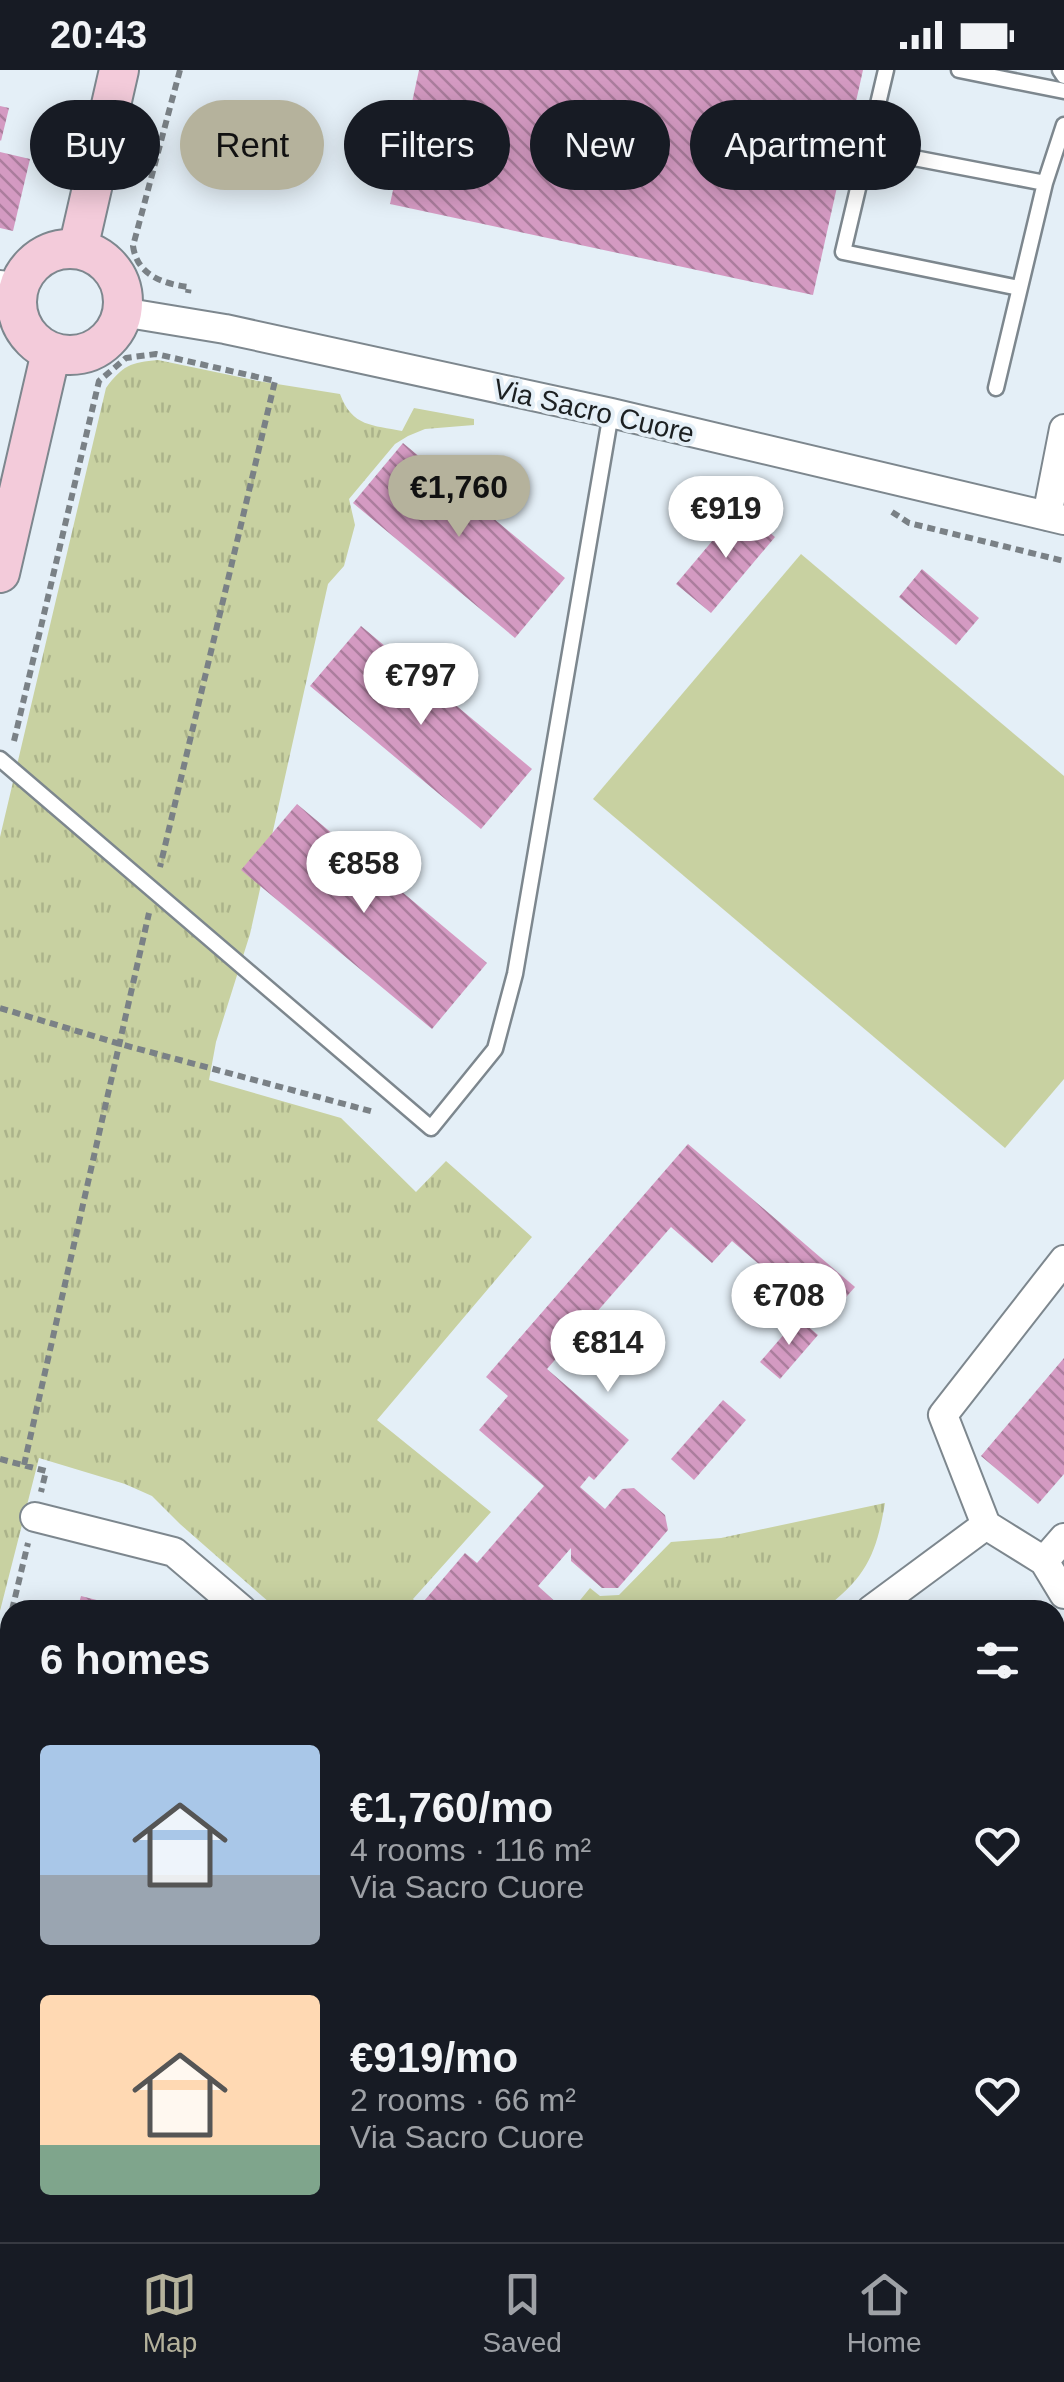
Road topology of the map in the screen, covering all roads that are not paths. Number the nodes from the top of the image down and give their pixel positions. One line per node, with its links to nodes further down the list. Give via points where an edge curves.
1 (120, 70): 10 (street)
2 (886, 70): 5 (lane)
3 (959, 70): 4 (lane)
4 (1064, 90)
5 (879, 100)
6 (1064, 126): 8 (lane)
7 (921, 159): 8 (lane)
8 (1045, 183): 12 (lane)
9 (857, 190): 12 (lane, via 843,252)
10 (78, 249): 11 (street, via 47,254); 13 (street, via 108,264 118,278)
11 (9, 287): 14 (street, via 26,333)
12 (1019, 288): 15 (lane)
13 (122, 312): 14 (street, via 96,348); 16 (street, Via Sacro Cuore)
14 (51, 352): 19 (street)
15 (996, 388)
16 (611, 413): 18 (street, Via Sacro Cuore); 20 (lane, via 515,974 495,1050 431,1128)
17 (1064, 430): 18 (street)
18 (1056, 518)
19 (0, 573)
20 (4, 762)
21 (1064, 1260): 23 (street, via 942,1415)
22 (35, 1517): 27 (street, via 174,1552)
23 (986, 1525): 25 (street); 28 (street)
24 (1064, 1538): 25 (street)
25 (1044, 1561): 26 (street)
26 (1064, 1594)
27 (230, 1600)
28 (884, 1600)

